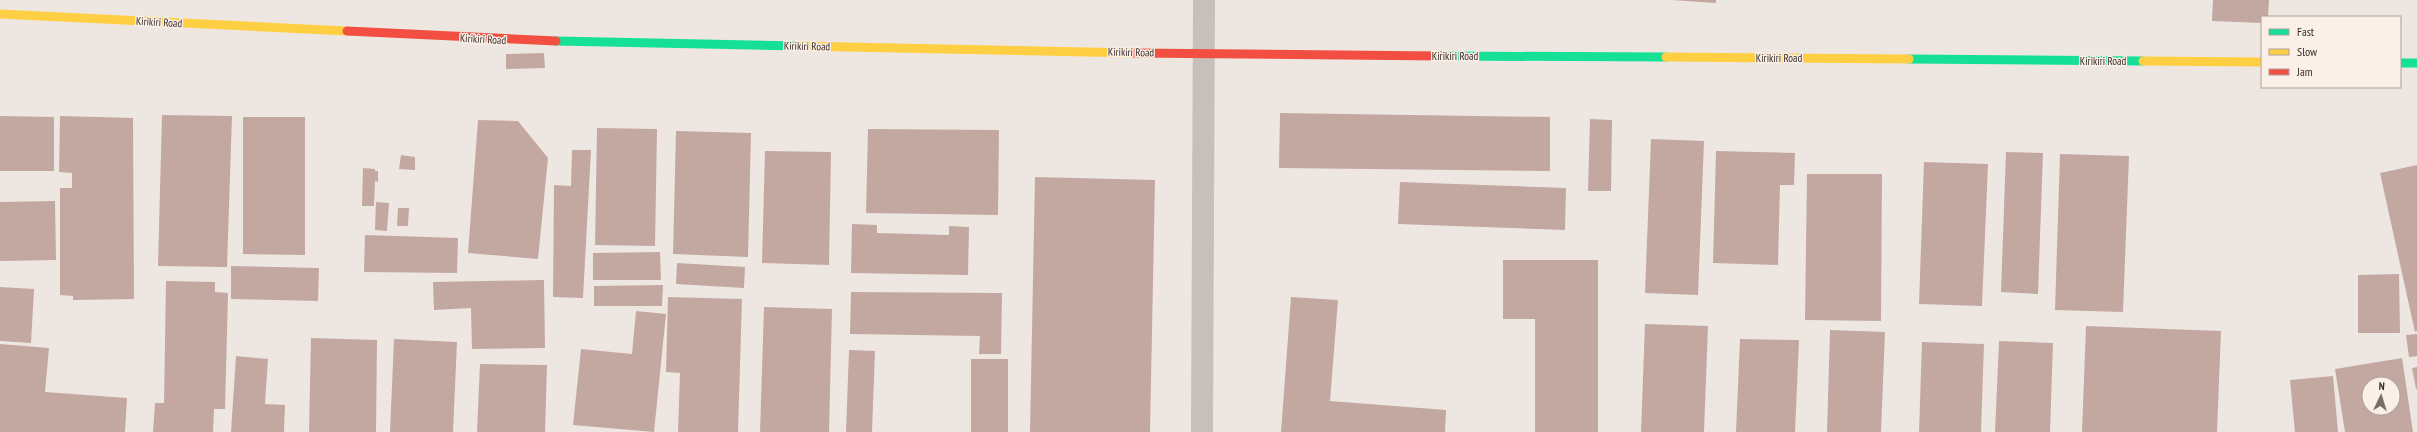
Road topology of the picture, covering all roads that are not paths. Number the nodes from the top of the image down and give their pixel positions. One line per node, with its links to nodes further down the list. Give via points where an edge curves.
1 (1204, 0): 3 (street)
2 (0, 14): 3 (main road, Kirikiri Road, via 535,41)
3 (1203, 54): 4 (main road, Kirikiri Road); 7 (street)
4 (2261, 62)
5 (2401, 63): 6 (main road)
6 (2417, 63)
7 (1202, 432)

